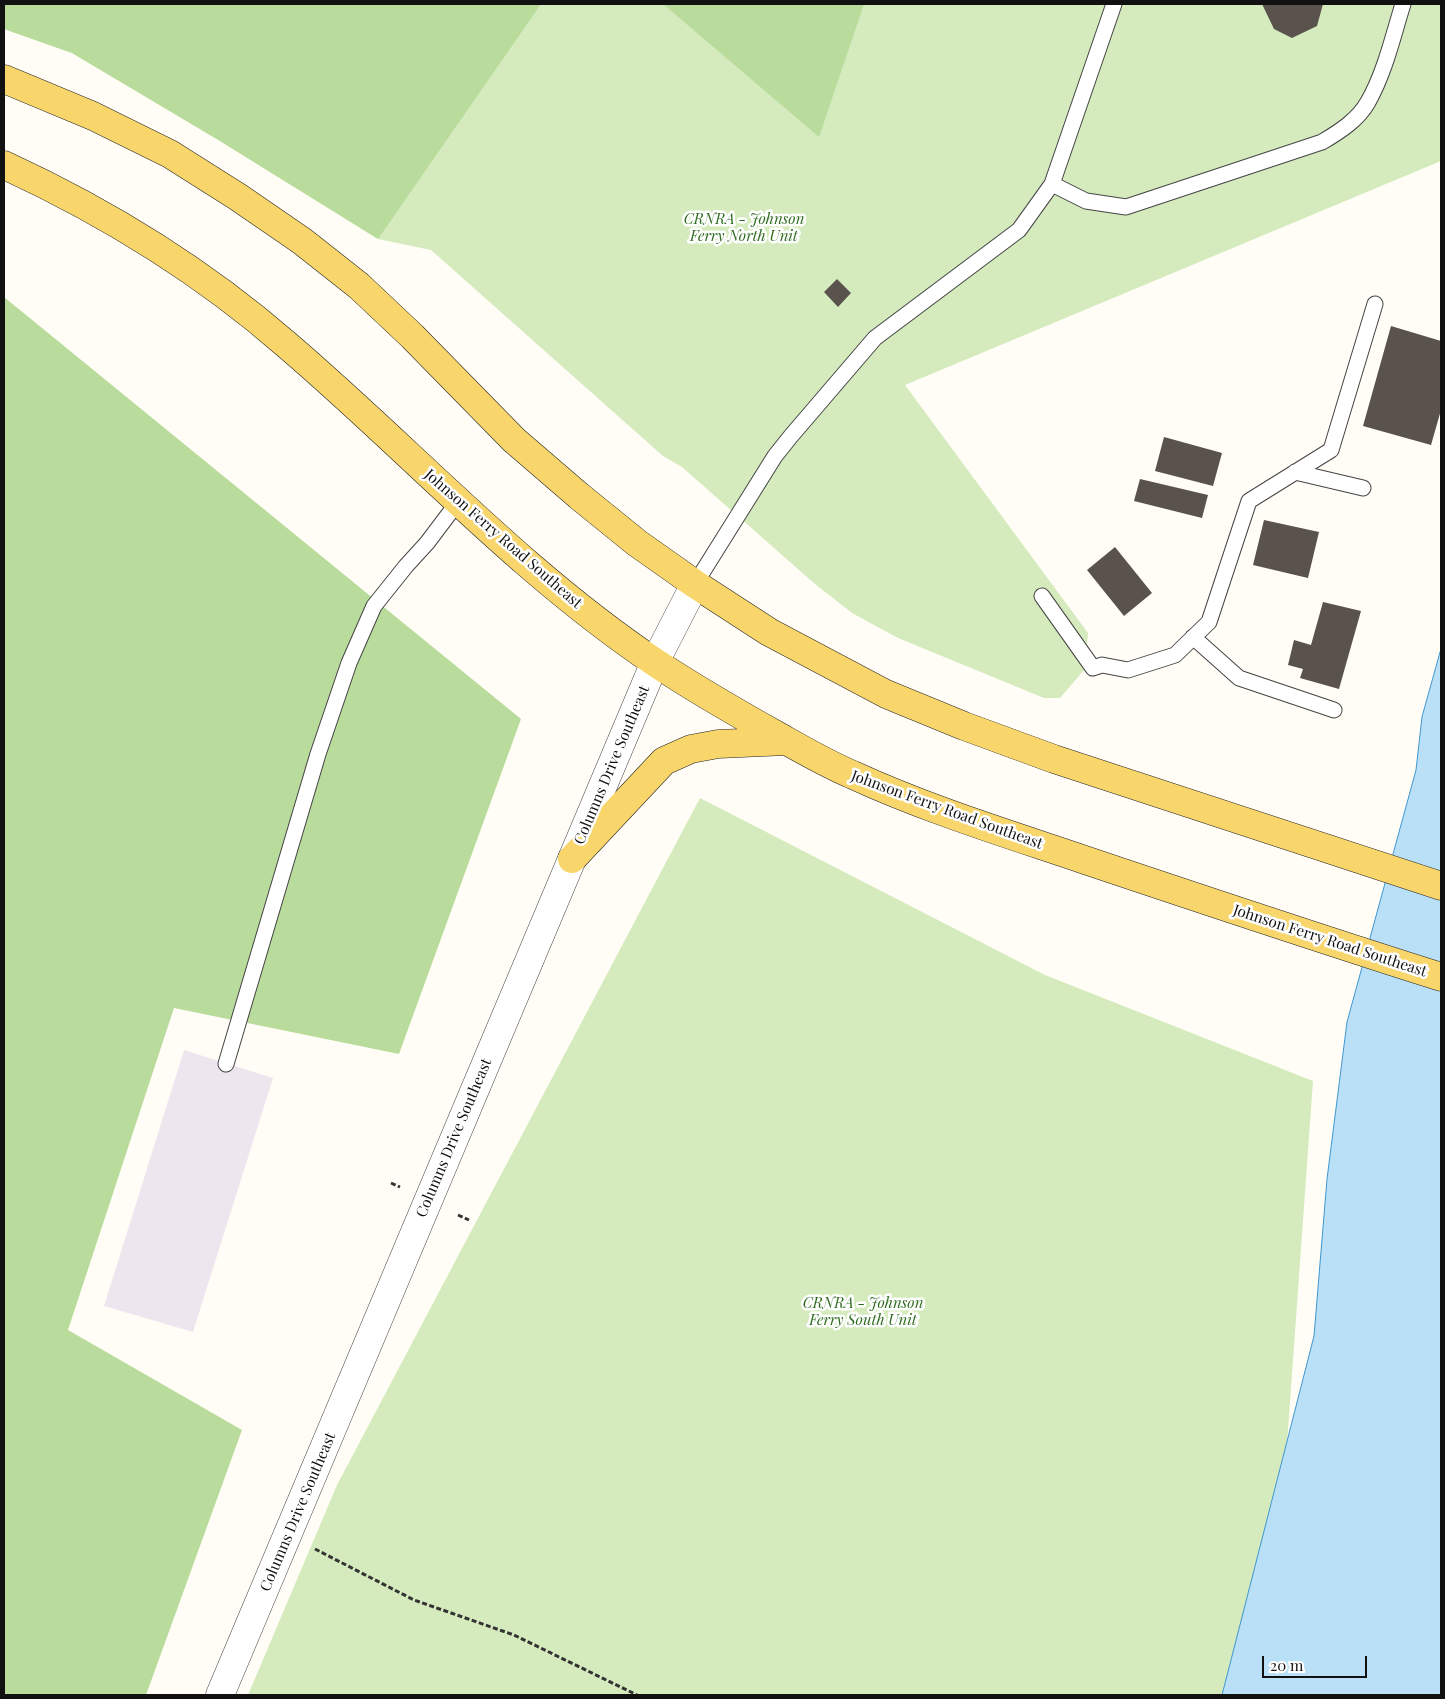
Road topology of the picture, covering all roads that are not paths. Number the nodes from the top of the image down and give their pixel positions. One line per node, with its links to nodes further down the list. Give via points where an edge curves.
1 (1114, 4): 5 (lane)
2 (1403, 4): 5 (lane, via 1368,103 1346,127 1322,142 1126,207 1086,201)
3 (4, 79): 10 (main road, via 93,116 170,154 302,241 366,292 521,446 637,542)
4 (4, 165): 9 (main road, Johnson Ferry Road Southeast, via 117,224 219,290 307,362)
5 (1052, 184): 10 (lane, via 1019,230 874,338 775,456)
6 (1375, 304): 7 (lane, via 1331,450)
7 (1295, 472): 8 (lane); 12 (lane, via 1249,501 1209,622)
8 (1363, 488)
9 (458, 502): 13 (main road, Johnson Ferry Road Southeast, via 583,609); 19 (lane, via 374,606 349,663 312,773)
10 (696, 584): 13 (street, Columns Drive Southeast); 17 (main road, via 769,632 886,694 964,726)
11 (1042, 596): 12 (lane, via 1092,668 1102,665 1128,670 1175,655)
12 (1193, 638): 14 (lane, via 1239,678)
13 (655, 662): 15 (main road, Johnson Ferry Road Southeast); 16 (street, Columns Drive Southeast)
14 (1334, 710)
15 (787, 741): 16 (main road, via 718,744 691,749 664,761); 18 (main road, Johnson Ferry Road Southeast, via 852,775 955,816 1276,925)
16 (572, 859): 20 (street, Columns Drive Southeast)
17 (1441, 886)
18 (1441, 977)
19 (226, 1064)
20 (220, 1695)

